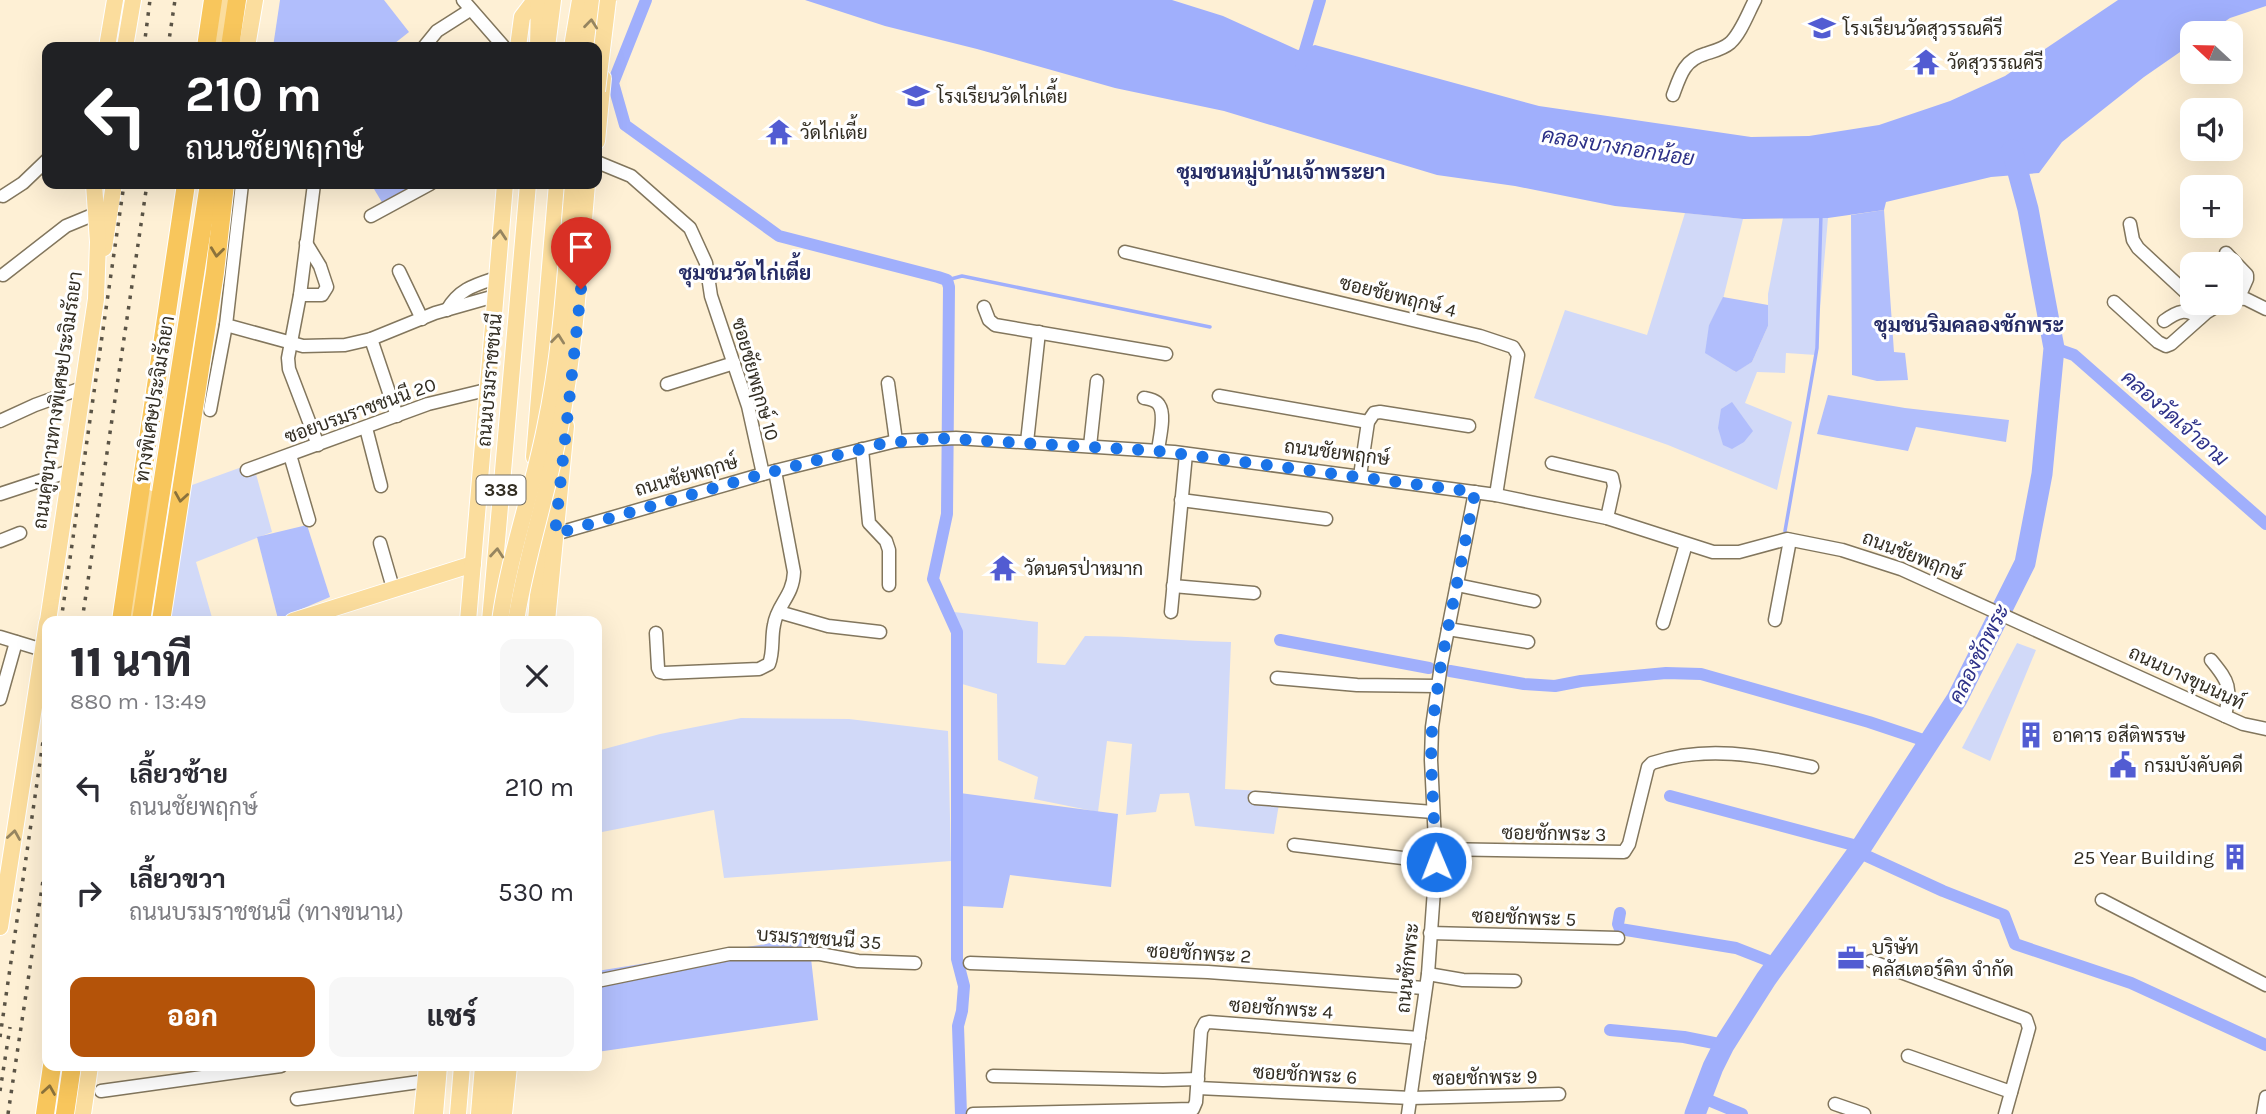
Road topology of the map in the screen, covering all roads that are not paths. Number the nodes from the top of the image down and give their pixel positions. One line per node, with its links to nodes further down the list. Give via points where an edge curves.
1 (115, 0): 16 (main road)
2 (133, 0): 17 (main road)
3 (141, 0): 18 (main road)
4 (213, 0): 19 (highway)
5 (255, 0): 22 (main road)
6 (537, 0): 15 (main road, via 522,17); 25 (main road)
7 (553, 0): 26 (main road)
8 (572, 0): 27 (main road)
9 (580, 0): 28 (main road)
10 (593, 0): 29 (main road, one-way to 10)
11 (606, 0): 30 (main road, bridge); 31 (main road, via 609,20)
12 (1755, 0): 32 (street, via 1728,45 1687,64)
13 (236, 1): 20 (main road); 21 (highway)
14 (467, 5): 23 (street); 24 (street)
15 (518, 40)
16 (108, 42)
17 (126, 42)
18 (134, 42)
19 (207, 42)
20 (220, 42)
21 (234, 42)
22 (248, 42)
23 (428, 42)
24 (500, 42)
25 (538, 42)
26 (548, 42)
27 (571, 42)
28 (572, 42)
29 (589, 42)
30 (602, 42)
31 (602, 91)
32 (1673, 95)
33 (602, 164): 82 (street, ซอยชัยพฤกษ์ 10, via 631,176 690,228 706,263 711,296)
34 (42, 165): 52 (street)
35 (94, 189): 53 (main road, ถนนคู่ขนานทางพิเศษประจิมรัถยา)
36 (105, 189): 56 (main road)
37 (113, 189): 65 (main road)
38 (185, 189): 136 (highway, ทางพิเศษประจิมรัถยา)
39 (193, 189): 137 (main road)
40 (205, 189): 138 (main road, via 195,222)
41 (206, 189): 139 (highway, ทางพิเศษประจิมรัถยา)
42 (224, 189): 140 (highway, one-way to 140)
43 (242, 189): 75 (street)
44 (313, 189): 57 (street)
45 (421, 189): 54 (street)
46 (505, 189): 61 (main road, 338, one-way to 46)
47 (527, 189): 81 (main road, ถนนบรมราชชนนี / 338)
48 (557, 189): 79 (main road, 338)
49 (572, 189): 144 (main road, one-way to 49, bridge, via 551,397)
50 (587, 189): 112 (main road, bridge, via 569,368)
51 (591, 189): 93 (main road)
52 (3, 196)
53 (95, 214): 56 (main road, ถนนคู่ขนานทางพิเศษประจิมรัถยา); 60 (street, via 66,226)
54 (371, 216)
55 (2130, 224): 62 (street, via 2138,248)
56 (98, 242): 65 (main road, ถนนคู่ขนานทางพิเศษประจิมรัถยา)
57 (306, 243): 63 (street); 63 (street, via 327,287 321,295)
58 (1125, 252): 114 (street, ซอยชัยพฤกษ์ 4, via 1513,347 1518,355)
59 (399, 271): 73 (street)
60 (3, 275)
61 (496, 278): 64 (main road, 338); 70 (street, via 466,288)
62 (2180, 287)
63 (300, 295): 78 (street)
64 (495, 296): 70 (street); 87 (main road, 338)
65 (96, 299): 86 (main road, ถนนคู่ขนานทางพิเศษประจิมรัถยา)
66 (2243, 300): 69 (street)
67 (2114, 302): 72 (street, via 2165,346)
68 (984, 307): 76 (street, via 995,324)
69 (2266, 309)
70 (447, 310): 73 (street)
71 (2180, 311): 74 (street)
72 (2198, 315)
73 (422, 319): 77 (street)
74 (2164, 321)
75 (226, 325): 78 (street); 90 (street)
76 (1039, 332): 80 (street); 98 (street)
77 (371, 339): 78 (street, via 321,347); 91 (street)
78 (290, 342): 99 (street, via 289,369)
79 (542, 348): 93 (main road); 145 (main road, 338)
80 (1166, 354)
81 (512, 358): 119 (main road); 143 (main road, ถนนบรมราชชนนี / 338, one-way to 81)
82 (734, 363): 85 (street); 108 (street, ซอยชัยพฤกษ์ 10)
83 (1097, 381): 100 (street)
84 (888, 383): 97 (street)
85 (667, 384)
86 (82, 388): 92 (street); 107 (main road, ถนนคู่ขนานทางพิเศษประจิมรัถยา)
87 (486, 390): 91 (street, ซอยบรมราชชนนี 20); 119 (main road, 338)
88 (1219, 396): 94 (street)
89 (1144, 398): 102 (street, via 1160,406)
90 (210, 410)
91 (397, 416): 96 (street, ซอยบรมราชชนนี 20)
92 (0, 421)
93 (567, 422): 121 (main road)
94 (1368, 422): 95 (street, via 1380,412); 109 (street)
95 (1469, 426)
96 (366, 428): 99 (street, ซอยบรมราชชนนี 20); 110 (street)
97 (896, 441): 98 (street, ถนนชัยพฤกษ์); 101 (street, ถนนชัยพฤกษ์)
98 (1027, 442): 100 (street, ถนนชัยพฤกษ์)
99 (318, 445): 104 (street, ซอยบรมราชชนนี 20)
100 (1090, 446): 102 (street, ถนนชัยพฤกษ์)
101 (862, 449): 108 (street, ถนนชัยพฤกษ์); 127 (street, via 869,523 889,550)
102 (1158, 451): 103 (street, ถนนชัยพฤกษ์)
103 (1186, 454): 109 (street, ถนนชัยพฤกษ์); 115 (street)
104 (290, 455): 106 (street, ซอยบรมราชชนนี 20); 118 (street)
105 (1552, 463): 116 (street, via 1612,477 1615,486)
106 (247, 470)
107 (70, 471): 113 (street); 135 (main road, ถนนคู่ขนานทางพิเศษประจิมรัถยา)
108 (769, 473): 121 (street, ถนนชัยพฤกษ์); 133 (street, ซอยชัยพฤกษ์ 10, via 794,572 792,591)
109 (1360, 476): 111 (street, ถนนชัยพฤกษ์)
110 (381, 486)
111 (1475, 492): 114 (street, ถนนชัยพฤกษ์); 128 (street, ถนนชักพระ)
112 (546, 493): 146 (main road, bridge); 147 (main road, bridge)
113 (0, 494)
114 (1496, 495): 116 (street, ถนนชัยพฤกษ์)
115 (1181, 500): 117 (street); 129 (street)
116 (1607, 518): 125 (street, ถนนชัยพฤกษ์)
117 (1326, 519)
118 (309, 520)
119 (477, 523): 126 (main road, 338)
120 (20, 533): 123 (street)
121 (555, 534): 148 (main road)
122 (1790, 540): 125 (street, ถนนชัยพฤกษ์, via 1723,553); 149 (street); 158 (street, ถนนชัยพฤกษ์, via 1901,569)
123 (0, 541)
124 (380, 543): 130 (street)
125 (1686, 544): 150 (street)
126 (473, 564): 130 (main road); 142 (main road, 338)
127 (889, 585)
128 (1457, 585): 132 (street); 151 (street, ถนนชักพระ)
129 (1173, 586): 131 (street); 134 (street)
130 (393, 588): 141 (main road)
131 (1254, 593)
132 (1534, 601)
133 (779, 612): 152 (street, via 828,626); 153 (street, ซอยชัยพฤกษ์ 10, via 773,626 771,659 760,669 660,672)
134 (1171, 612)
135 (48, 616)
136 (122, 616)
137 (131, 616)
138 (141, 616)
139 (141, 616)
140 (162, 616)
141 (308, 616)
142 (468, 616)
143 (490, 616)
144 (499, 616)
145 (518, 616)
146 (519, 616)
147 (536, 616)
148 (547, 616)
149 (1775, 620)
150 (1663, 623)
151 (1448, 629): 156 (street); 162 (street, ถนนชักพระ)
152 (880, 632)
153 (656, 633)
154 (0, 636): 155 (street)
155 (16, 642): 157 (street); 163 (street)
156 (1528, 642)
157 (42, 650)
158 (2094, 655): 164 (street, ถนนบางขุนนนท์)
159 (42, 656): 172 (main road, ถนนคู่ขนานทางพิเศษประจิมรัถยา, one-way to 159)
160 (2211, 660): 164 (street, via 2228,682)
161 (1277, 678): 162 (street)
162 (1437, 686): 168 (street, ถนนชักพระ, via 1431,760)
163 (0, 699)
164 (2225, 716): 165 (street, ถนนบางขุนนนท์)
165 (2266, 729)
166 (1812, 767): 170 (street, ซอยชักพระ 3, via 1757,755 1692,753 1648,767 1624,852)
167 (1255, 798): 168 (street)
168 (1433, 812): 170 (street, ถนนชักพระ)
169 (1294, 845): 170 (street)
170 (1436, 856): 173 (street, ถนนชักพระ)
171 (2102, 900): 181 (street)
172 (0, 927)
173 (1430, 933): 174 (street, ซอยชักพระ 5); 178 (street, ถนนชักพระ)
174 (1618, 938)
175 (1871, 961): 200 (street, via 2026,1019 2029,1028)
176 (915, 963): 179 (street, บรมราชชนนี 35, via 747,953)
177 (971, 963): 182 (street, ซอยชักพระ 2, via 1208,972)
178 (1427, 974): 180 (street); 182 (street, ถนนชักพระ)
179 (602, 980)
180 (1516, 981)
181 (2266, 985)
182 (1424, 988): 183 (street, ถนนชักพระ)
183 (1419, 1038): 198 (street, ซอยชักพระ 4, via 1209,1022 1201,1031); 203 (street, ถนนชักพระ)
184 (1908, 1056): 200 (street)
185 (51, 1071): 206 (highway, one-way to 185)
186 (72, 1071): 207 (highway)
187 (89, 1071): 208 (main road)
188 (245, 1071): 199 (street)
189 (439, 1071): 210 (main road)
190 (450, 1071): 211 (main road)
191 (462, 1071): 212 (main road)
192 (476, 1071): 213 (main road)
193 (483, 1071): 214 (main road)
194 (497, 1071): 215 (main road)
195 (508, 1071): 216 (main road)
196 (426, 1073): 204 (street); 209 (main road)
197 (993, 1076): 198 (street, ซอยชักพระ 6)
198 (1198, 1083): 203 (street, ซอยชักพระ 6); 217 (street, via 1195,1106 1187,1110)
199 (101, 1091)
200 (2011, 1092): 220 (street)
201 (1559, 1094): 203 (street, ซอยชักพระ 9)
202 (2266, 1097): 221 (street)
203 (1411, 1098): 218 (street, ถนนชักพระ)
204 (297, 1099)
205 (1835, 1104): 219 (street)
206 (45, 1114)
207 (65, 1114)
208 (83, 1114)
209 (422, 1114)
210 (435, 1114)
211 (446, 1114)
212 (458, 1114)
213 (472, 1114)
214 (479, 1114)
215 (493, 1114)
216 (504, 1114)
217 (973, 1114)
218 (1408, 1114)
219 (1864, 1114)
220 (2005, 1114)
221 (2263, 1114)

